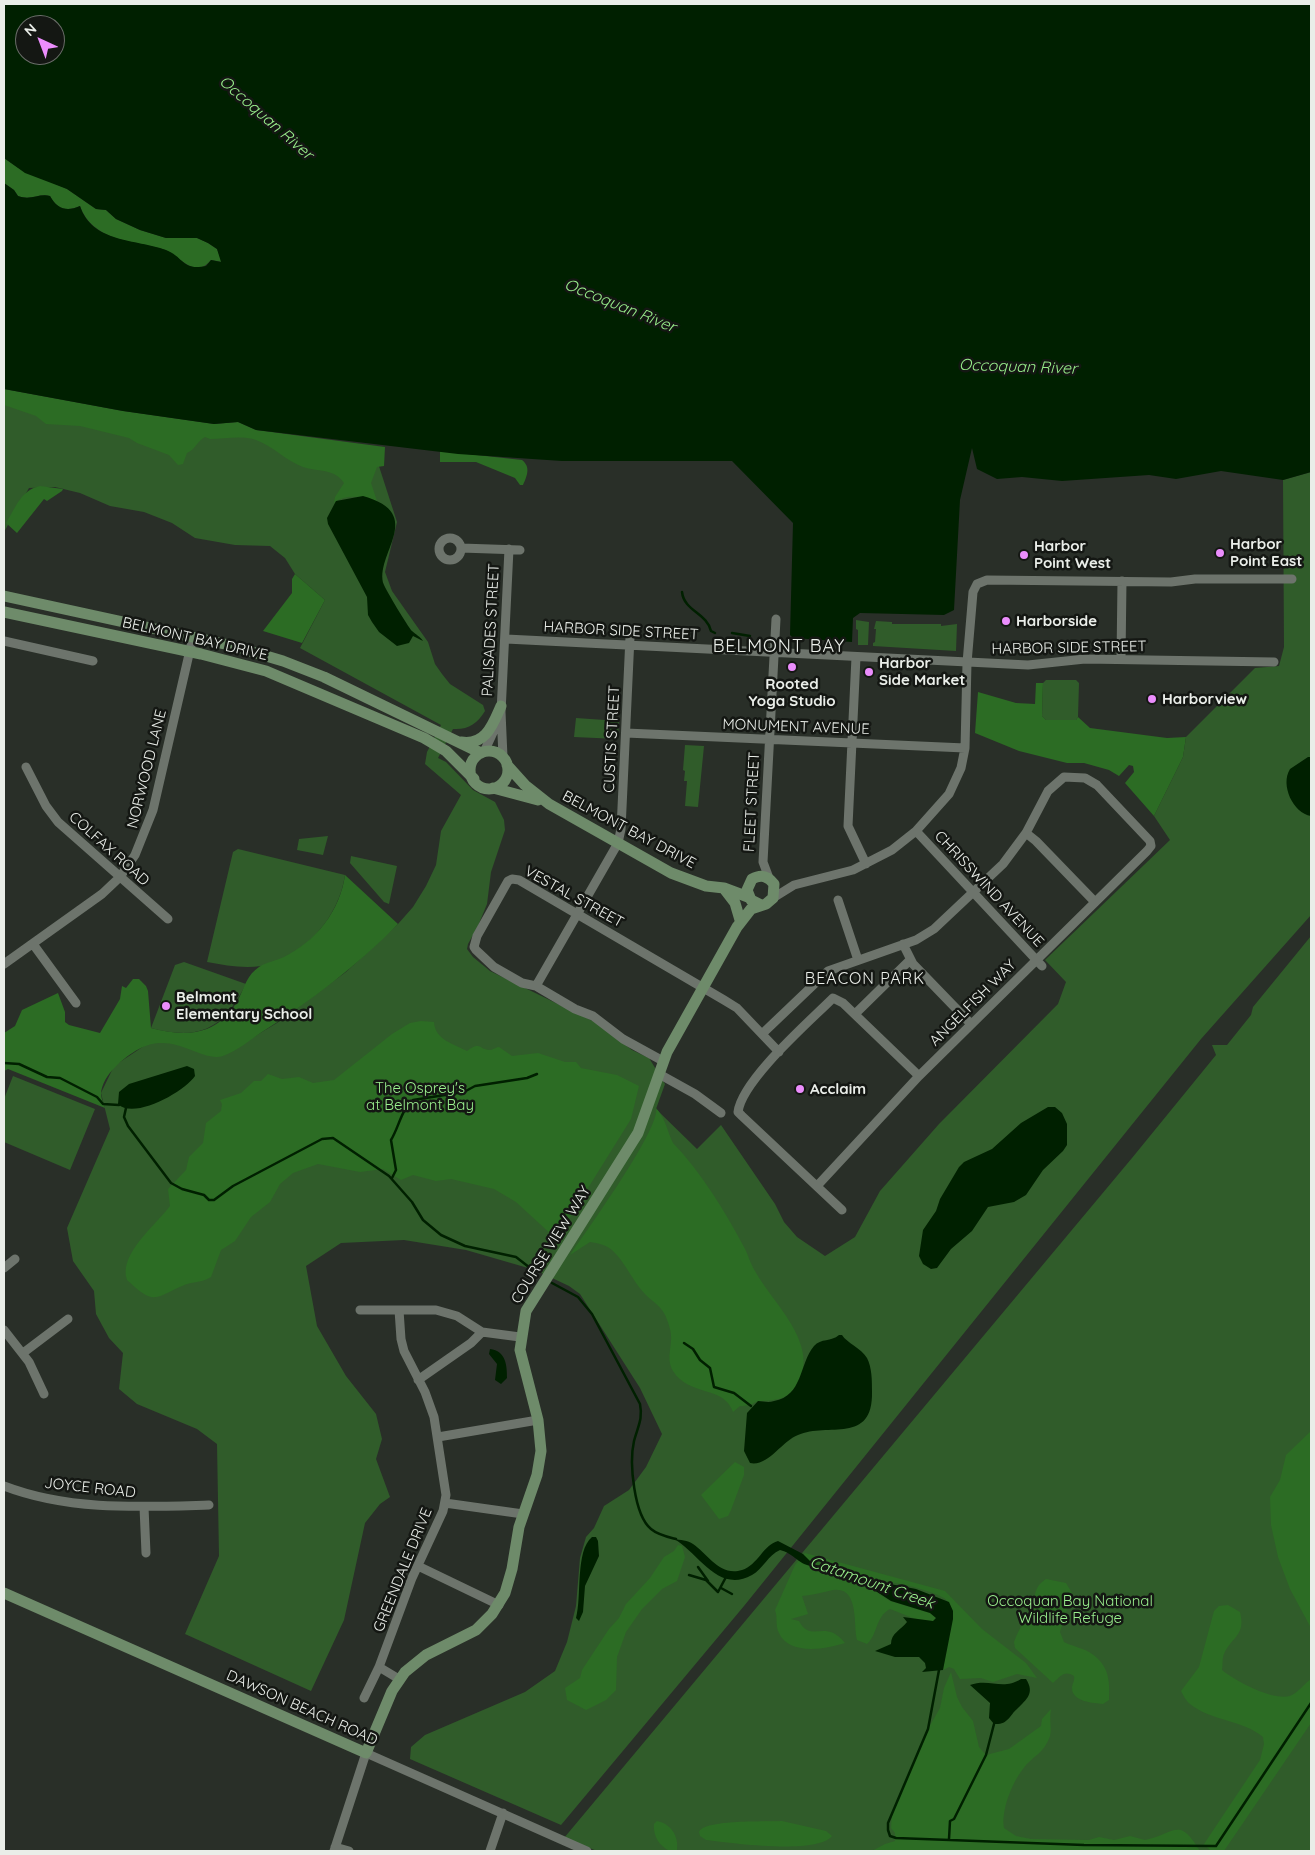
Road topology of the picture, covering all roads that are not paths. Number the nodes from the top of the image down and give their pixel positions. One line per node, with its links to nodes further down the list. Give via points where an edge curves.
1 (461, 548): 2 (street)
2 (509, 549): 3 (street); 10 (street, PALISADES STREET)
3 (520, 550)
4 (1292, 579): 5 (street, BELMONT BAY DRIVE)
5 (1122, 581): 16 (street); 19 (street, BELMONT BAY DRIVE, via 980,582 972,592)
6 (4, 596): 9 (street, BELMONT BAY DRIVE)
7 (4, 612): 13 (street, BELMONT BAY DRIVE)
8 (776, 620): 14 (street, FLEET STREET)
9 (193, 637): 13 (street, NORWOOD LANE); 22 (street, BELMONT BAY DRIVE, via 254,651 298,666)
10 (506, 639): 12 (street, HARBOR SIDE STREET); 20 (street, PALISADES STREET)
11 (4, 641): 17 (street)
12 (630, 641): 14 (street, HARBOR SIDE STREET); 21 (street, CUSTIS STREET)
13 (190, 651): 29 (street, BELMONT BAY DRIVE, via 266,671 424,738 446,751); 37 (street, NORWOOD LANE, via 150,822 135,855)
14 (774, 653): 15 (street, HARBOR SIDE STREET); 23 (street, FLEET STREET)
15 (856, 657): 19 (street, HARBOR SIDE STREET); 24 (street)
16 (1121, 659): 18 (street, HARBOR SIDE STREET); 19 (street, HARBOR SIDE STREET, via 1028,665)
17 (93, 660)
18 (1274, 662)
19 (967, 663): 25 (street, BELMONT BAY DRIVE)
20 (501, 709): 22 (street, via 484,736 470,743); 26 (street, PALISADES STREET); 27 (street, PALISADES STREET)
21 (626, 733): 23 (street, MONUMENT AVENUE); 34 (street, CUSTIS STREET)
22 (453, 739): 26 (street, BELMONT BAY DRIVE)
23 (769, 739): 24 (street, MONUMENT AVENUE); 35 (street, FLEET STREET)
24 (853, 743): 25 (street, MONUMENT AVENUE); 36 (street, via 848,826)
25 (965, 748): 32 (street, BELMONT BAY DRIVE, via 950,794)
26 (482, 753): 27 (street, BELMONT BAY DRIVE, via 496,752); 29 (street, via 472,765)
27 (505, 761): 30 (street, via 505,780); 31 (street, BELMONT BAY DRIVE, via 525,785)
28 (26, 767): 37 (street, COLFAX ROAD, via 58,822)
29 (474, 779): 30 (street, BELMONT BAY DRIVE, via 480,786)
30 (493, 788): 31 (street, BELMONT BAY DRIVE)
31 (549, 804): 34 (street, BELMONT BAY DRIVE)
32 (916, 831): 36 (street, BELMONT BAY DRIVE, via 892,850); 42 (street, CHRISSWIND AVENUE)
33 (1026, 833): 42 (street, via 999,869); 46 (street); 46 (street, ANGELFISH WAY, via 1048,791 1060,779 1070,775 1097,785 1151,844)
34 (618, 843): 41 (street, BELMONT BAY DRIVE, via 683,878); 48 (street)
35 (763, 862): 38 (street, FLEET STREET); 39 (street, FLEET STREET)
36 (866, 864): 40 (street, BELMONT BAY DRIVE)
37 (120, 877): 49 (street, COLFAX ROAD); 51 (street, NORWOOD LANE, via 92,902)
38 (752, 879): 39 (street, BELMONT BAY DRIVE, via 764,876); 41 (street, BELMONT BAY DRIVE); 43 (street, via 747,887)
39 (770, 880): 40 (street, BELMONT BAY DRIVE); 44 (street, via 775,889)
40 (794, 885): 44 (street, BELMONT BAY DRIVE)
41 (724, 888): 43 (street, BELMONT BAY DRIVE); 50 (street, via 735,903)
42 (974, 893): 52 (street, via 929,933); 55 (street, CHRISSWIND AVENUE)
43 (749, 898): 47 (street, BELMONT BAY DRIVE); 50 (street, COURSE VIEW WAY)
44 (773, 898): 47 (street, BELMONT BAY DRIVE)
45 (838, 900): 53 (street)
46 (1095, 902): 55 (street, ANGELFISH WAY)
47 (761, 905): 50 (street, COURSE VIEW WAY, via 750,910)
48 (578, 914): 57 (street); 57 (street, VESTAL STREET, via 515,878 505,886 474,946 494,966 522,983); 58 (street, VESTAL STREET)
49 (168, 919)
50 (738, 924): 58 (street, COURSE VIEW WAY)
51 (33, 944): 56 (street, NORWOOD LANE); 59 (street)
52 (903, 944): 53 (street); 54 (street)
53 (858, 960): 62 (street, via 824,974)
54 (910, 960): 60 (street); 61 (street)
55 (1039, 962): 61 (street, ANGELFISH WAY)
56 (4, 964)
57 (536, 986): 64 (street, VESTAL STREET, via 598,1019 623,1039)
58 (703, 987): 62 (street, VESTAL STREET, via 737,1008); 64 (street, COURSE VIEW WAY)
59 (76, 1003)
60 (855, 1014): 63 (street, via 833,998); 66 (street)
61 (971, 1024): 66 (street, ANGELFISH WAY)
62 (762, 1034): 63 (street, VESTAL STREET)
63 (779, 1052): 68 (street, via 755,1080 738,1112)
64 (663, 1061): 65 (street, COURSE VIEW WAY)
65 (658, 1074): 67 (street); 77 (street, COURSE VIEW WAY, via 638,1133 532,1299)
66 (919, 1076): 68 (street, ANGELFISH WAY)
67 (721, 1113)
68 (817, 1186): 69 (street)
69 (842, 1210)
70 (15, 1260): 71 (street)
71 (4, 1267)
72 (360, 1310): 73 (street)
73 (399, 1310): 76 (street, via 445,1312 467,1321); 79 (street, GREENDALE DRIVE, via 401,1339)
74 (68, 1319): 78 (street)
75 (4, 1330): 78 (street)
76 (482, 1332): 77 (street); 79 (street)
77 (520, 1337): 81 (street, COURSE VIEW WAY, via 522,1360)
78 (23, 1352): 80 (street)
79 (418, 1380): 82 (street, GREENDALE DRIVE, via 430,1404)
80 (44, 1394)
81 (538, 1420): 82 (street); 87 (street, COURSE VIEW WAY, via 540,1461)
82 (438, 1437): 84 (street, GREENDALE DRIVE, via 446,1488)
83 (4, 1486): 86 (street, JOYCE ROAD, via 79,1503)
84 (445, 1503): 87 (street); 89 (street, GREENDALE DRIVE)
85 (209, 1505): 86 (street, JOYCE ROAD)
86 (144, 1507): 88 (street, JOYCE ROAD)
87 (523, 1514): 91 (street, COURSE VIEW WAY, via 510,1579)
88 (146, 1553)
89 (418, 1566): 91 (street); 92 (street, GREENDALE DRIVE)
90 (4, 1593): 95 (street, DAWSON BEACH ROAD)
91 (499, 1605): 93 (street, COURSE VIEW WAY, via 476,1630 426,1654)
92 (379, 1667): 93 (street); 94 (street, GREENDALE DRIVE)
93 (399, 1680): 95 (street, COURSE VIEW WAY)
94 (364, 1698)
95 (366, 1753): 96 (street, DAWSON BEACH ROAD); 97 (street)
96 (503, 1813): 99 (street); 100 (street, DAWSON BEACH ROAD)
97 (335, 1849): 98 (street)
98 (349, 1851)
99 (490, 1851)
100 (587, 1851)

